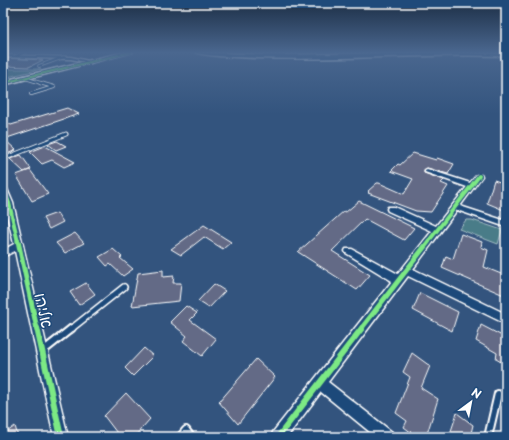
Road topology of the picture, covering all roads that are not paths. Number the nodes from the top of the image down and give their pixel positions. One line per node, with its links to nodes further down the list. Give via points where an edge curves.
1 (44, 73): 4 (main road)
2 (47, 73): 3 (main road)
3 (25, 78): 4 (main road); 5 (lane, via 54,87)
4 (3, 82)
5 (31, 94)
6 (66, 134): 7 (lane)
7 (3, 158)
8 (427, 171): 10 (street)
9 (479, 176): 10 (street)
10 (472, 186): 12 (street)
11 (3, 189): 16 (street, אליהו)
12 (456, 207): 14 (street); 15 (street)
13 (390, 209): 15 (street)
14 (506, 224)
15 (438, 230): 19 (street)
16 (18, 246): 18 (street); 23 (street, אליהו)
17 (349, 251): 20 (street)
18 (3, 254)
19 (406, 270): 20 (street); 22 (street)
20 (399, 280): 24 (street)
21 (124, 288): 23 (lane)
22 (506, 319)
23 (42, 352): 26 (street, אליהו)
24 (320, 383): 29 (street); 30 (street)
25 (498, 394): 31 (lane)
26 (61, 437)
27 (180, 437): 28 (lane, via 186,430)
28 (191, 437)
29 (278, 437)
30 (387, 437)
31 (488, 437)

